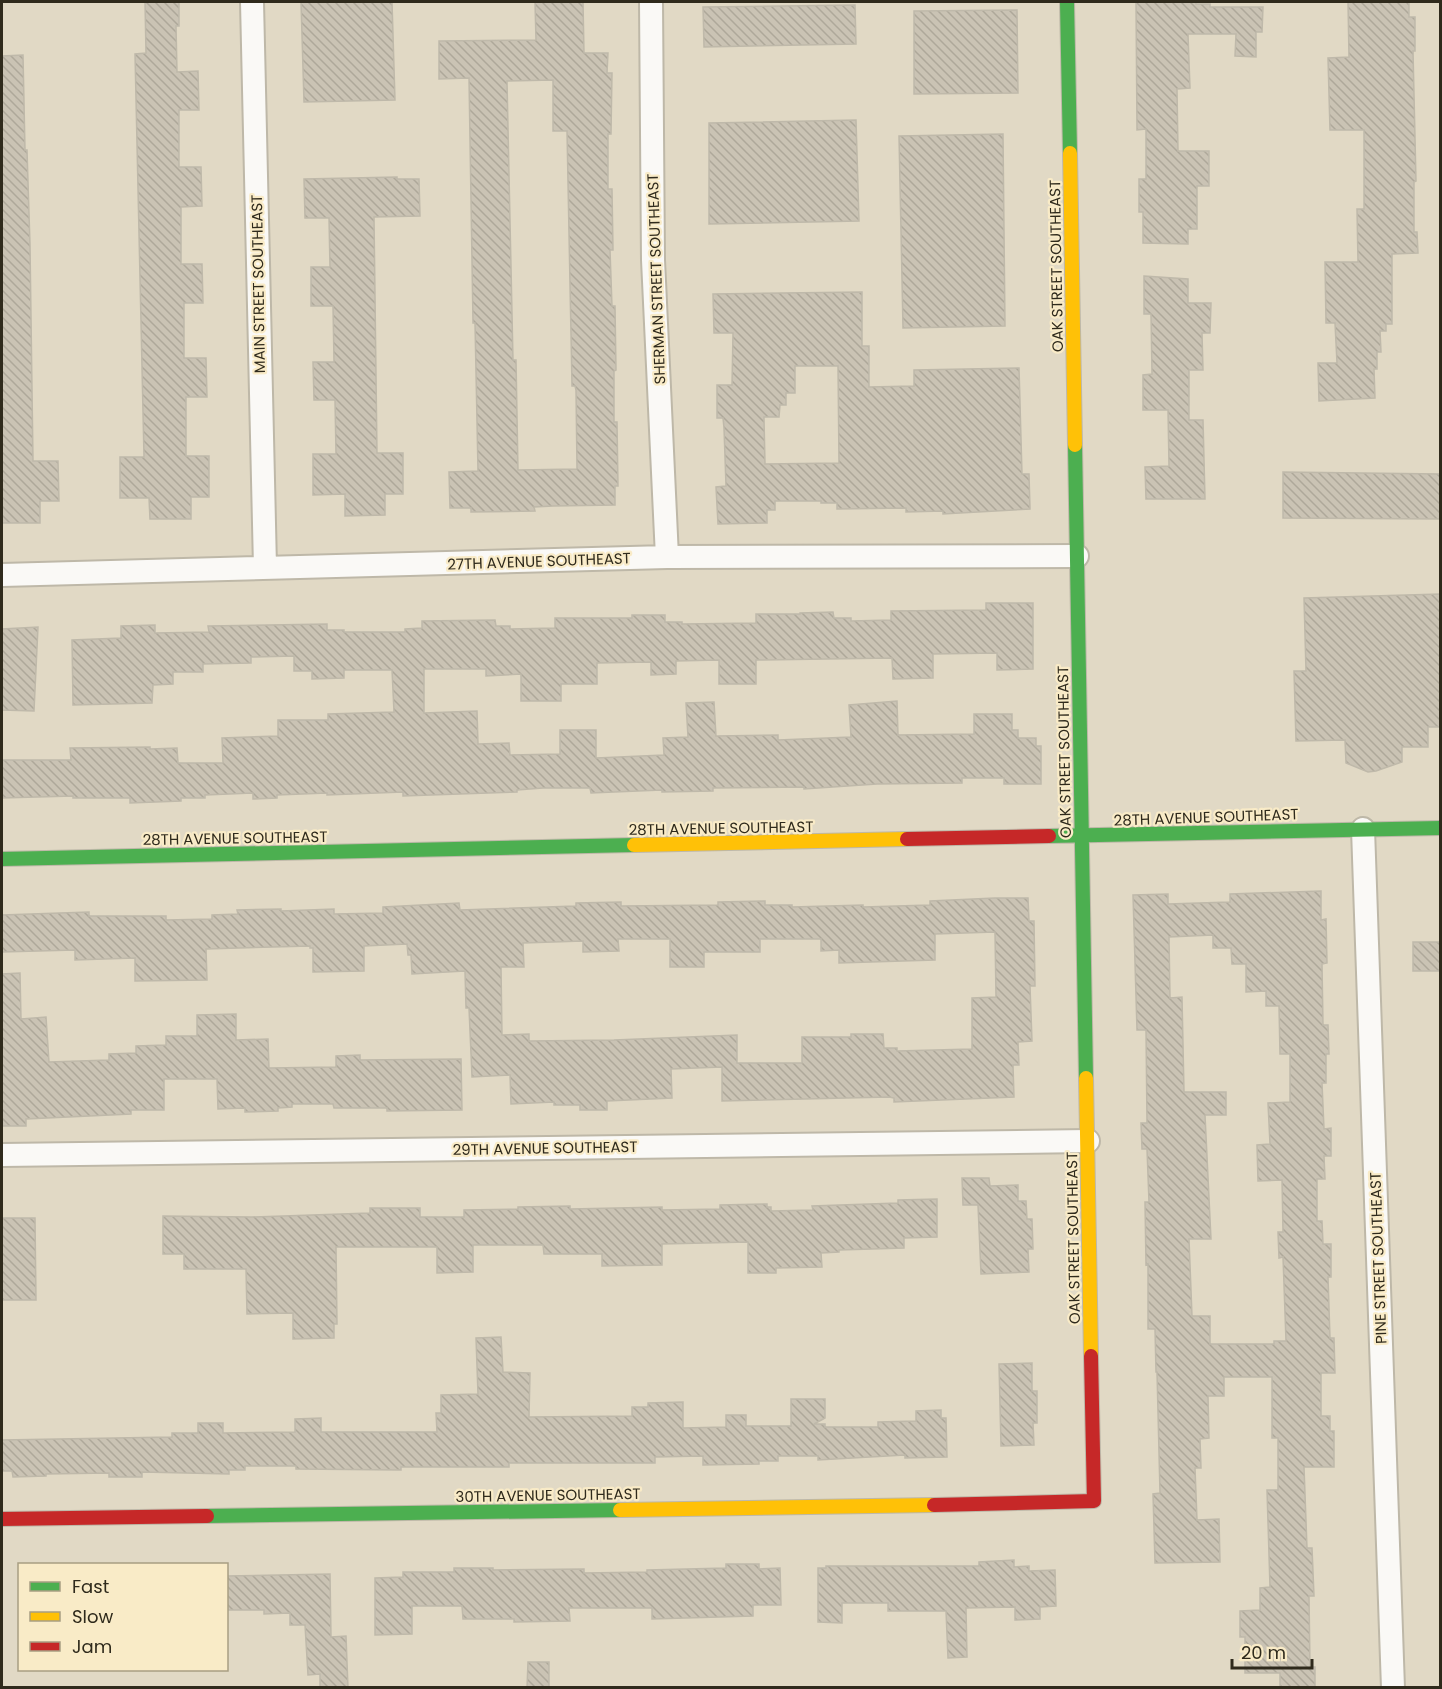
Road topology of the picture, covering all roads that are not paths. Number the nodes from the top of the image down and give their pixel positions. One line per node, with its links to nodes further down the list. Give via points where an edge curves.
1 (252, 2): 6 (street, MAIN STREET SOUTHEAST)
2 (651, 2): 5 (street, SHERMAN STREET SOUTHEAST, via 653,260)
3 (1067, 2): 4 (street, OAK STREET SOUTHEAST)
4 (1077, 556): 5 (street, 27TH AVENUE SOUTHEAST); 10 (street, OAK STREET SOUTHEAST)
5 (668, 557): 6 (street, 27TH AVENUE SOUTHEAST)
6 (265, 567): 7 (street, 27TH AVENUE SOUTHEAST)
7 (2, 575)
8 (1440, 828): 9 (street, 28TH AVENUE SOUTHEAST)
9 (1363, 829): 10 (street, 28TH AVENUE SOUTHEAST); 16 (street, PINE STREET SOUTHEAST)
10 (1083, 837): 11 (street, 28TH AVENUE SOUTHEAST); 12 (street, OAK STREET SOUTHEAST)
11 (2, 859)
12 (1088, 1142): 13 (street, 29TH AVENUE SOUTHEAST); 14 (street, OAK STREET SOUTHEAST)
13 (2, 1155)
14 (1094, 1502): 15 (street, 30TH AVENUE SOUTHEAST)
15 (2, 1519)
16 (1393, 1688)

